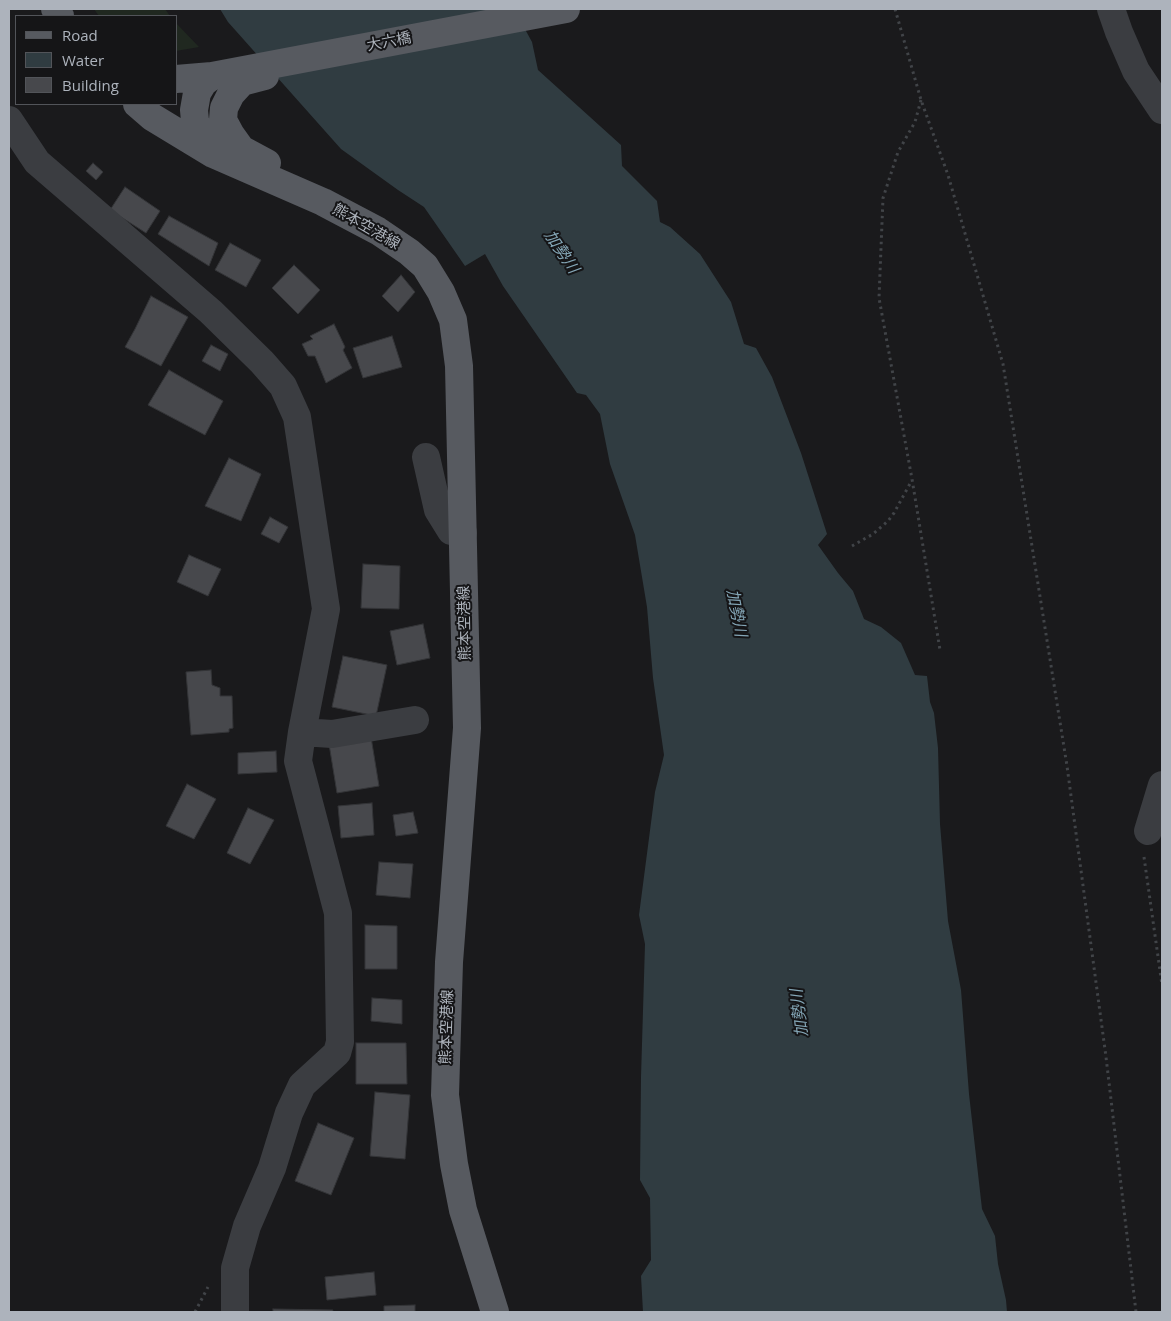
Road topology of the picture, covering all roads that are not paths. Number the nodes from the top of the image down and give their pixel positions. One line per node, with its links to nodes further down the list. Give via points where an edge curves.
1 (566, 9): 4 (main road, 大六橋, via 376,45)
2 (1111, 9): 6 (street, via 1136,71)
3 (178, 79): 4 (main road, 大六橋)
4 (222, 85): 8 (main road, via 203,83 197,93 194,110 199,132); 9 (main road, via 223,120 240,148 305,182)
5 (139, 105): 8 (main road, 熊本空港線, via 152,117)
6 (1162, 110)
7 (9, 120): 13 (street, via 36,162 211,312 284,386 297,417 326,609)
8 (213, 154): 9 (main road, 熊本空港線)
9 (323, 202): 11 (main road, 熊本空港線, via 378,231 425,266 453,320 459,366)
10 (426, 457): 11 (street, via 438,510 451,531)
11 (463, 533): 17 (main road, 熊本空港線, via 467,728 449,962 445,1095 463,1210)
12 (415, 720): 13 (street, via 332,734)
13 (302, 732): 16 (street, via 298,761 338,913 340,1042 337,1053 302,1085 289,1113 235,1268)
14 (1162, 785): 15 (street)
15 (1148, 831)
16 (236, 1312)
17 (495, 1312)

